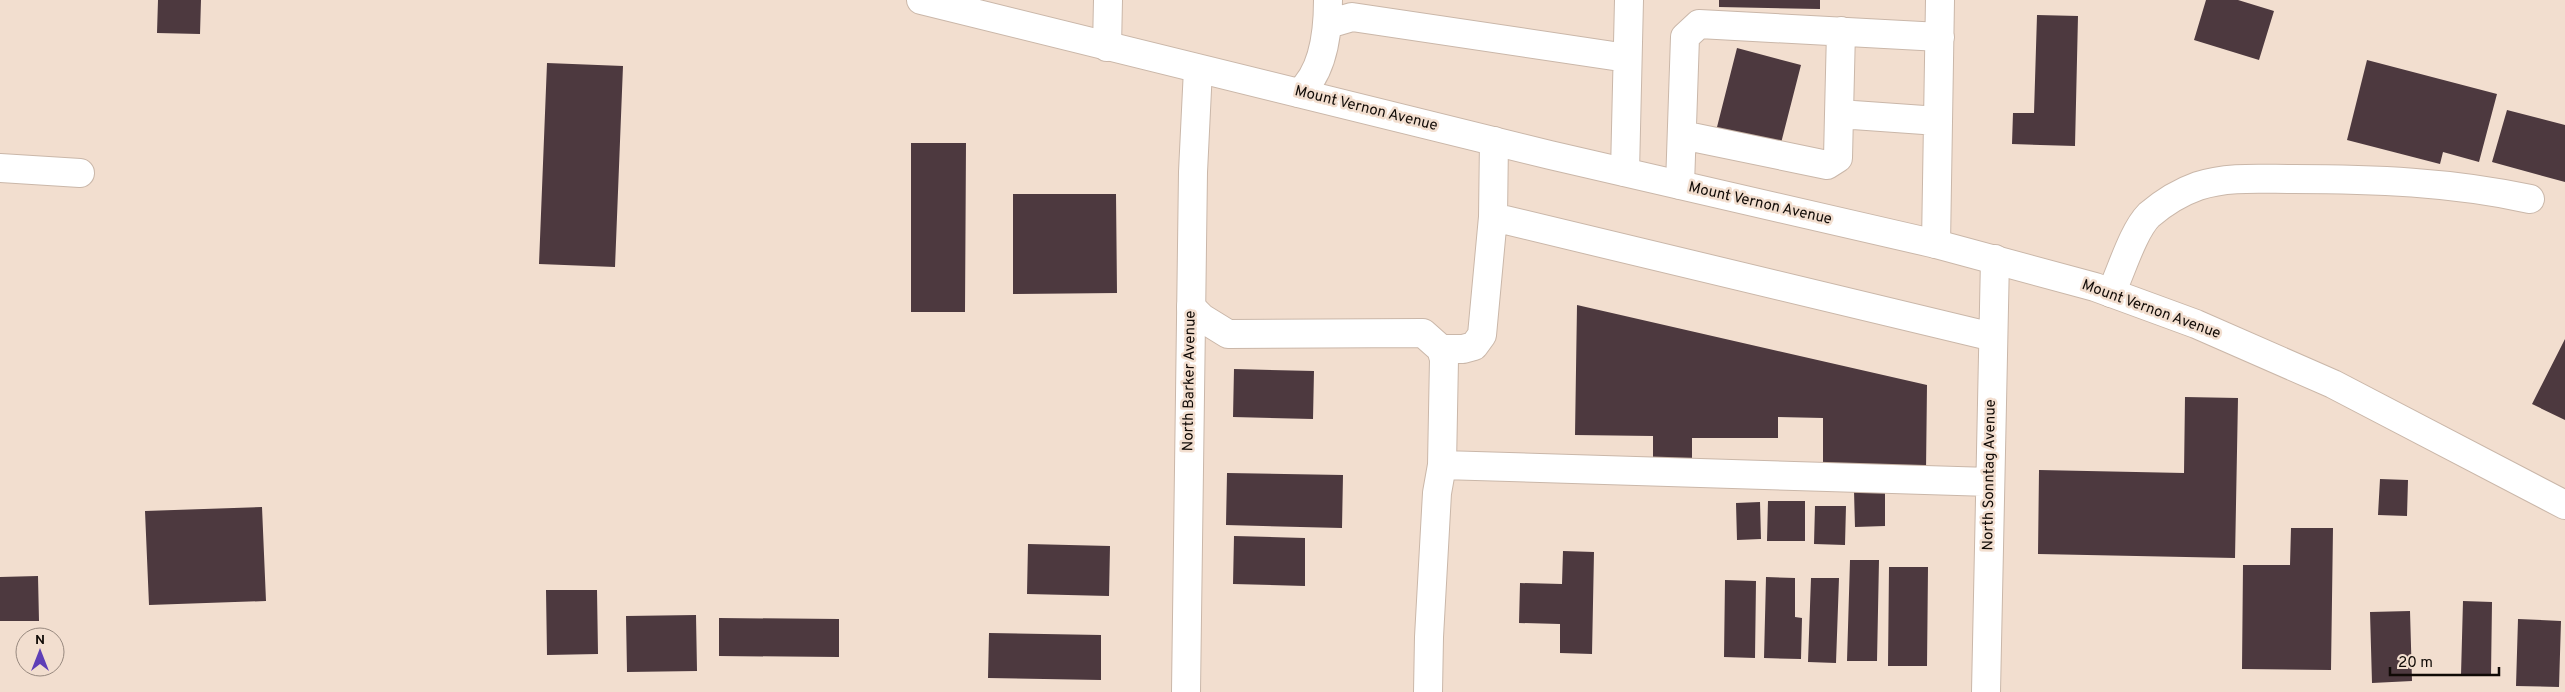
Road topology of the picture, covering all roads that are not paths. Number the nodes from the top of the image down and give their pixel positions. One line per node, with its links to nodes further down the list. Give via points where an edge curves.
1 (921, 0): 8 (main road, Mount Vernon Avenue)
2 (1108, 0): 8 (main road)
3 (1629, 0): 9 (main road)
4 (1940, 0): 7 (main road)
5 (1328, 12): 9 (main road); 11 (main road, via 1322,51 1309,84)
6 (1841, 31): 7 (main road); 12 (main road); 14 (main road, via 1699,24 1686,37)
7 (1940, 37): 13 (main road)
8 (1107, 47): 10 (main road, Mount Vernon Avenue)
9 (1627, 58): 17 (main road)
10 (1198, 69): 11 (main road, Mount Vernon Avenue); 25 (main road, North Barker Avenue)
11 (1299, 93): 15 (main road, Mount Vernon Avenue)
12 (1839, 114): 13 (main road); 14 (main road, via 1838,158 1827,165)
13 (1938, 121): 22 (main road)
14 (1682, 135): 19 (main road)
15 (1494, 141): 17 (main road, Mount Vernon Avenue); 21 (main road)
16 (0, 168): 18 (main road)
17 (1625, 172): 19 (main road, Mount Vernon Avenue)
18 (80, 173)
19 (1680, 185): 22 (main road, Mount Vernon Avenue)
20 (2530, 199): 24 (main road, via 2450,184 2370,180 2259,179 2198,186 2168,200 2148,216 2136,235)
21 (1494, 217): 26 (main road); 27 (main road, via 1482,335 1474,346)
22 (1936, 244): 23 (main road, Mount Vernon Avenue)
23 (1995, 259): 24 (main road, Mount Vernon Avenue); 26 (main road, North Sonntag Avenue)
24 (2111, 293): 30 (main road, Mount Vernon Avenue, via 2196,324 2333,384)
25 (1192, 307): 27 (main road, via 1202,318 1228,334 1423,333); 31 (main road, North Barker Avenue)
26 (1993, 337): 29 (main road, North Sonntag Avenue)
27 (1441, 348): 28 (main road, via 1444,359)
28 (1442, 465): 29 (main road); 32 (main road, via 1437,493)
29 (1990, 482): 33 (main road, North Sonntag Avenue)
30 (2565, 505)
31 (1186, 692)
32 (1428, 692)
33 (1986, 692)

